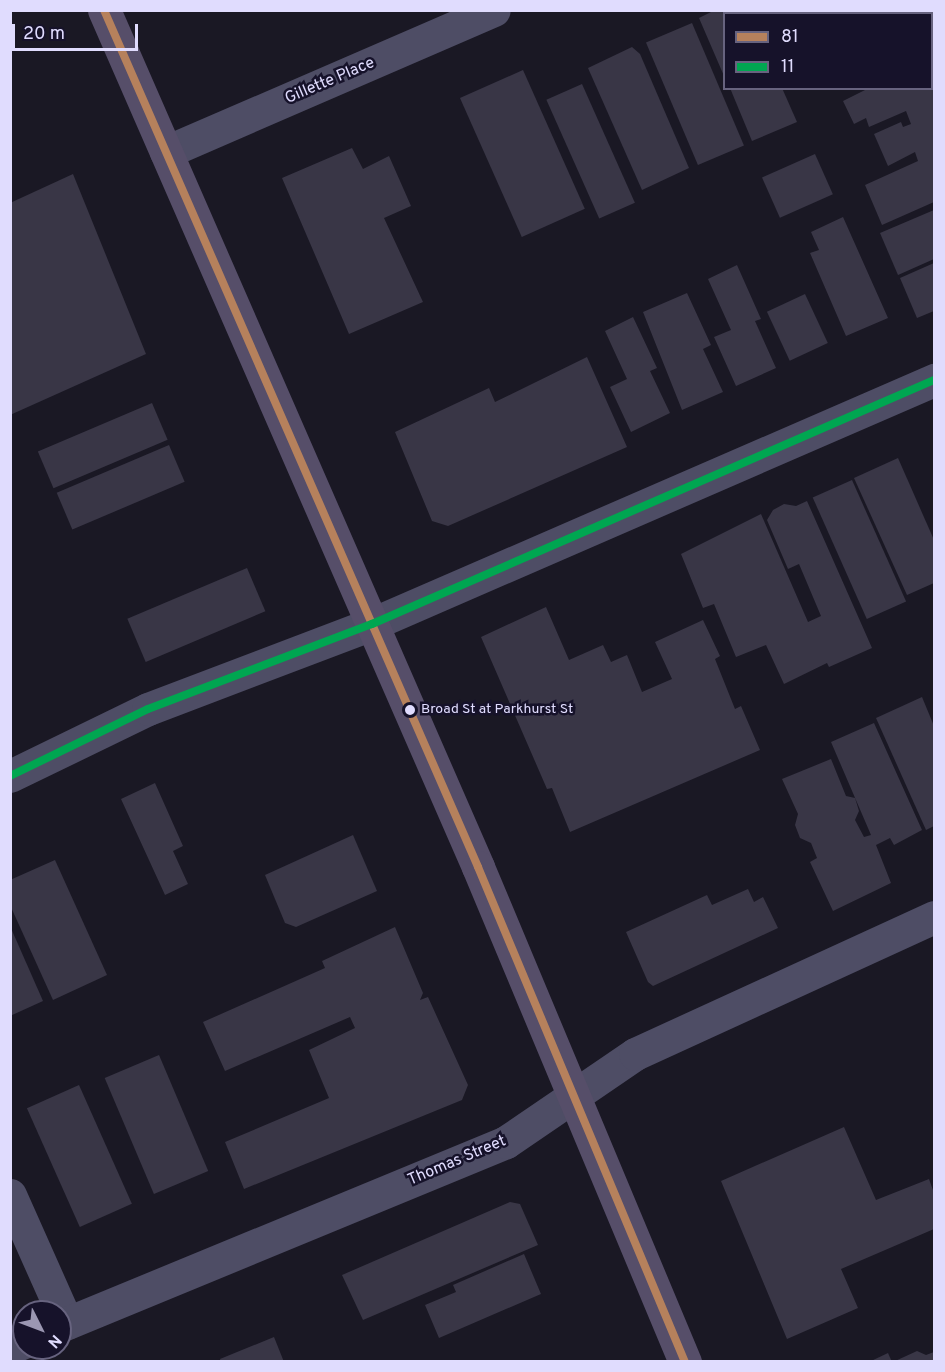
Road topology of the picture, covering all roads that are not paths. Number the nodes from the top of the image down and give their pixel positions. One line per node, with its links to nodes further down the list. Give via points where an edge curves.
1 (104, 10): 3 (main road)
2 (494, 10): 3 (street, Gillette Place)
3 (166, 152): 5 (main road)
4 (934, 380): 5 (street)
5 (372, 624): 6 (street, via 148,709); 8 (main road)
6 (10, 776)
7 (934, 917): 8 (street, Thomas Street, via 635,1054)
8 (576, 1094): 11 (street, Thomas Street, via 506,1142); 12 (main road)
9 (10, 1195): 10 (street)
10 (54, 1300)
11 (72, 1322)
12 (685, 1362)

